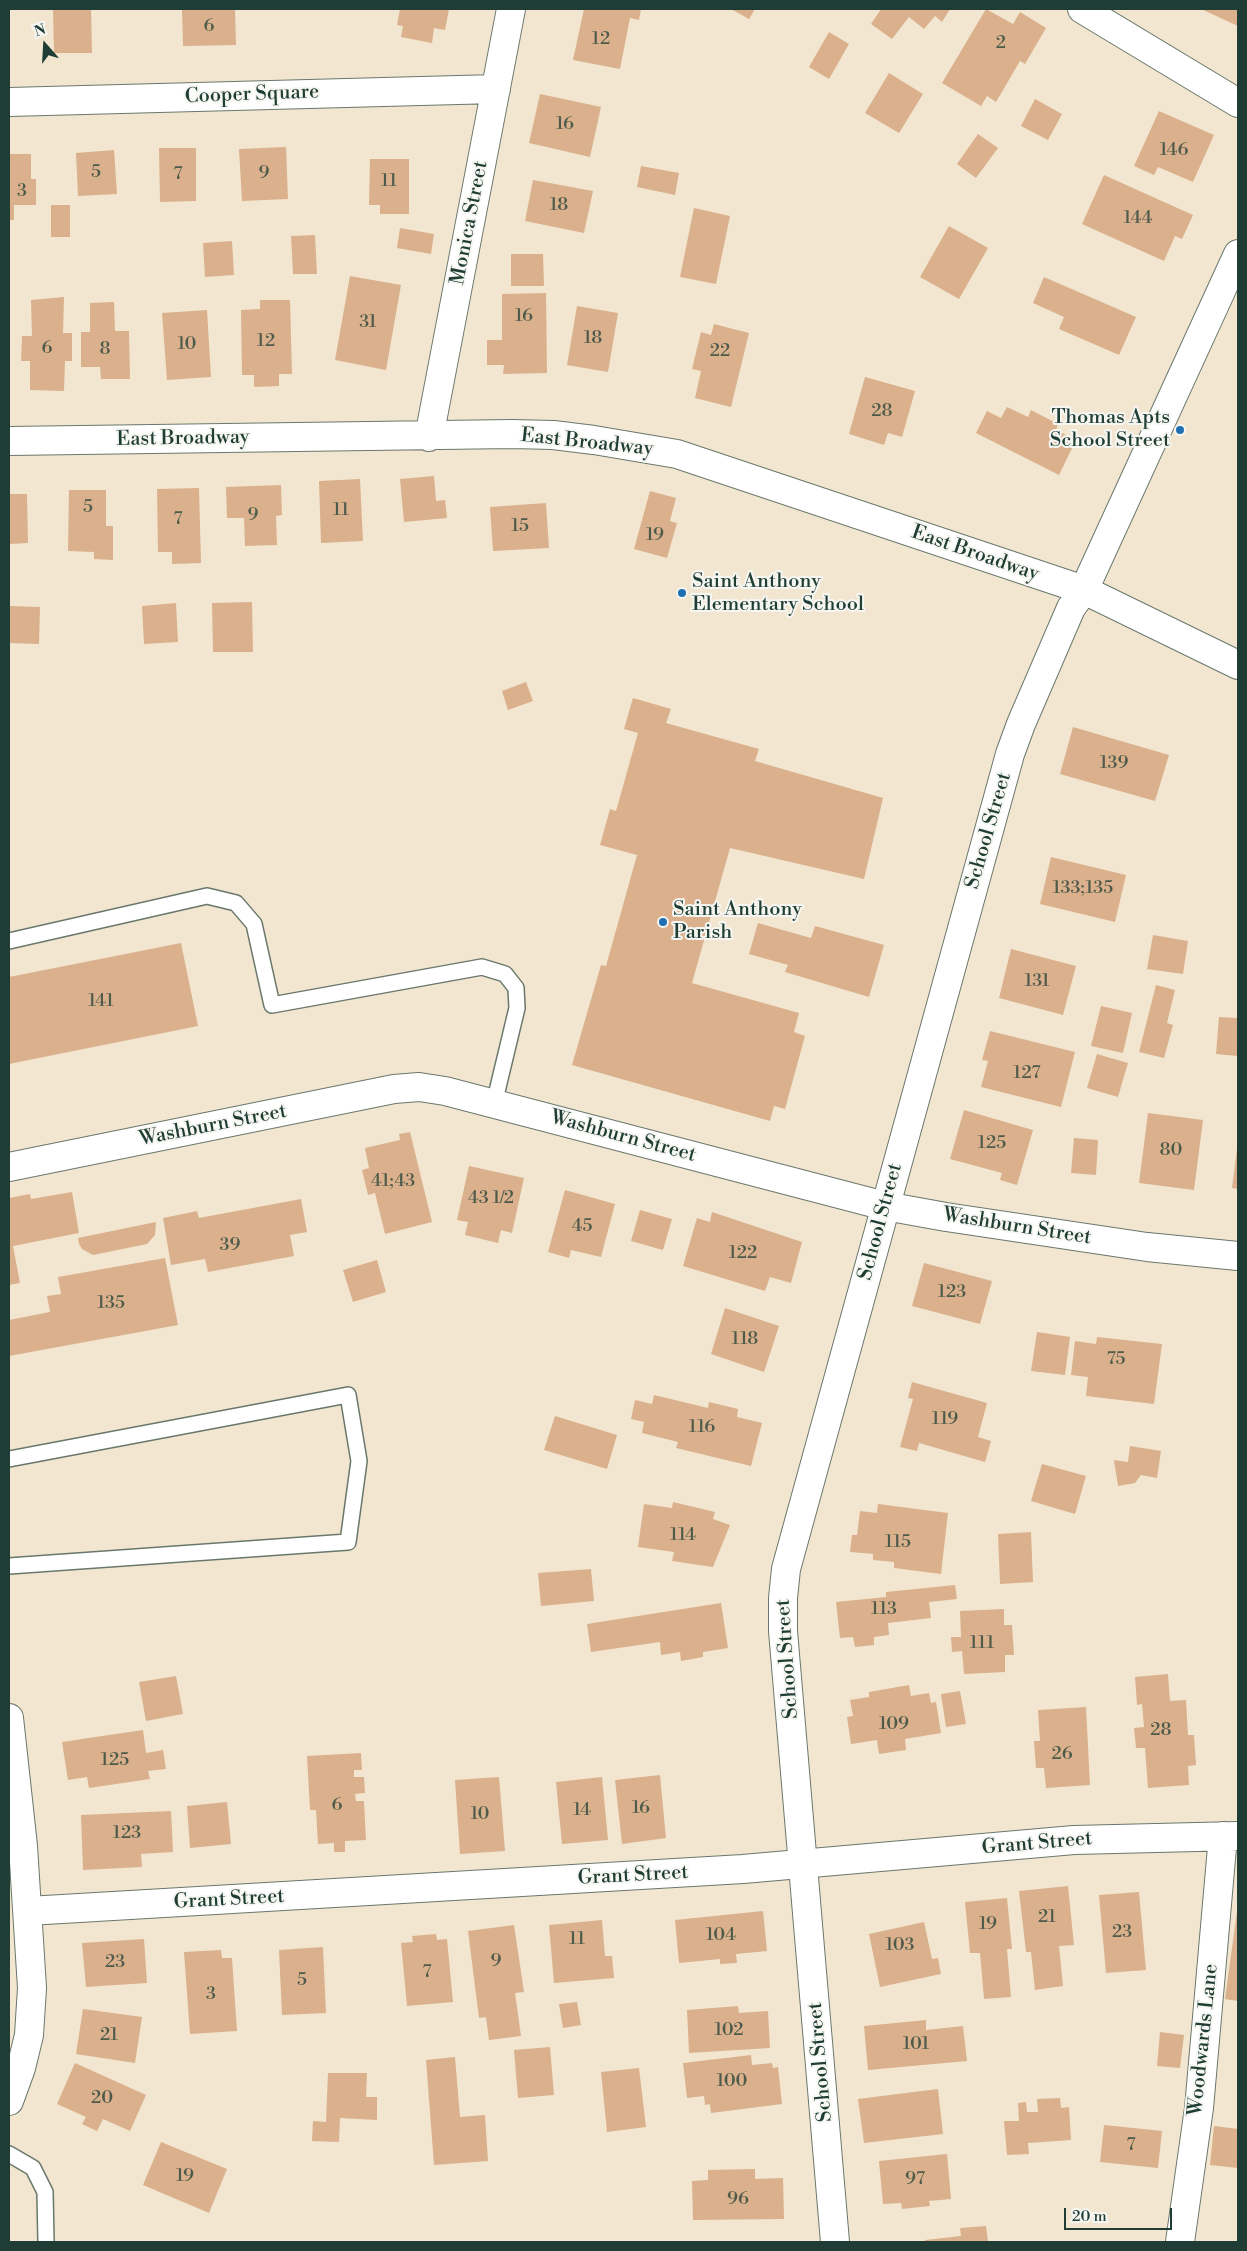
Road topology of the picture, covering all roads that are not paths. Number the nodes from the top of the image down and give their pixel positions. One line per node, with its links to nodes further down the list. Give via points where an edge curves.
1 (511, 9): 3 (street, Monica Street)
2 (1082, 9): 5 (street)
3 (496, 89): 4 (street, Cooper Square); 7 (street, Monica Street)
4 (9, 102)
5 (1238, 103)
6 (1238, 254): 9 (street, School Street)
7 (430, 437): 8 (street, East Broadway); 9 (street, East Broadway, via 553,435 677,454)
8 (9, 441)
9 (1084, 590): 10 (street, East Broadway); 14 (street, School Street, via 1071,608 1010,754)
10 (1238, 665)
11 (9, 941): 12 (lane, via 207,896 236,903 254,924 272,1005 482,967 504,974 516,988 517,1008)
12 (494, 1104): 13 (street, Washburn Street, via 432,1088 407,1088); 14 (street, Washburn Street)
13 (9, 1167)
14 (885, 1206): 15 (street, Washburn Street, via 1147,1247); 20 (street, School Street, via 784,1584 784,1631)
15 (1238, 1256)
16 (9, 1459): 17 (lane, via 348,1395 359,1461 348,1542)
17 (9, 1566)
18 (9, 1718): 21 (street)
19 (1231, 1836): 20 (street, Grant Street, via 1065,1841); 26 (street, Woodwards Lane)
20 (805, 1865): 21 (street, Grant Street); 25 (street, School Street)
21 (28, 1911): 22 (street, via 32,2004 25,2052)
22 (9, 2101)
23 (9, 2154): 24 (lane, via 33,2168 45,2192)
24 (46, 2242)
25 (835, 2242)
26 (1180, 2242)

